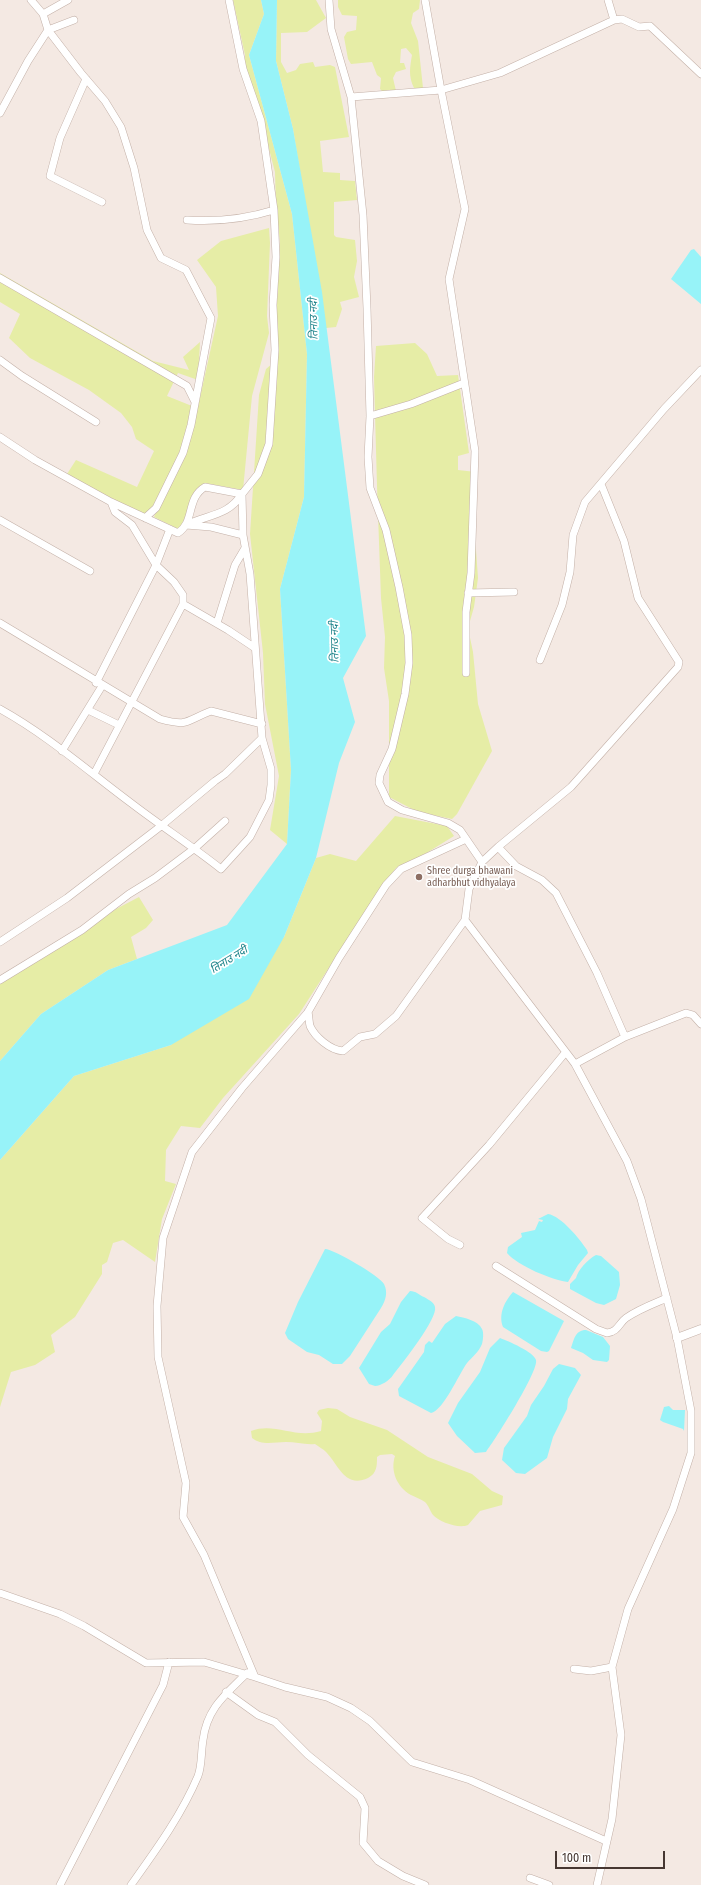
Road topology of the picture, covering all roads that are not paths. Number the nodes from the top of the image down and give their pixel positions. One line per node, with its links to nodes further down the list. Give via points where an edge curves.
1 (31, 0): 7 (street)
2 (68, 0): 7 (street)
3 (229, 0): 17 (street, via 243,70 261,121)
4 (329, 0): 14 (street, via 331,29)
5 (425, 0): 13 (street)
6 (608, 0): 9 (street)
7 (43, 14): 10 (street)
8 (74, 20): 10 (street)
9 (614, 20): 11 (street, via 622,19 639,27 650,26); 13 (street, via 500,73)
10 (48, 30): 12 (street); 15 (street)
11 (701, 74)
12 (86, 78): 16 (street, via 60,138 50,176); 23 (street, via 105,101 120,127 134,168 147,230 161,258 186,270 212,318)
13 (441, 90): 14 (street); 22 (street, via 465,209 449,279)
14 (351, 97): 24 (street, via 363,215)
15 (0, 113)
16 (102, 202)
17 (274, 210): 18 (street, via 257,216 214,222); 28 (street, via 275,350 269,444 258,474)
18 (187, 220)
19 (0, 278): 23 (street, via 187,386)
20 (0, 360): 25 (street)
21 (701, 370): 27 (street, via 664,409)
22 (464, 383): 24 (street, via 411,404); 39 (street, via 475,451 471,573)
23 (195, 402): 30 (street, via 183,453 156,508)
24 (370, 416): 57 (street, via 370,488 386,530 408,635 410,663 392,749 379,783 388,802 402,810 448,824 460,830)
25 (96, 422)
26 (0, 437): 29 (street, via 35,460)
27 (601, 484): 44 (street, via 585,502 579,517 573,535 570,572 562,605); 58 (street, via 624,541 638,598 679,662 678,667 571,787)
28 (242, 494): 32 (street, via 236,504 222,512); 32 (street, via 205,487 199,490 194,497); 34 (street)
29 (111, 502): 30 (street); 36 (street, via 115,512 132,525)
30 (145, 518): 33 (street)
31 (0, 520): 37 (street)
32 (186, 525): 33 (street, via 178,532); 34 (street, via 211,527)
33 (170, 529): 36 (street)
34 (243, 535): 35 (street)
35 (245, 548): 42 (street, via 236,565); 43 (street, via 250,574)
36 (156, 564): 40 (street, via 178,589); 46 (street)
37 (90, 571)
38 (514, 592): 39 (street)
39 (468, 593): 45 (street)
40 (183, 604): 42 (street); 47 (street)
41 (0, 623): 46 (street)
42 (217, 623): 43 (street)
43 (254, 648): 50 (street)
44 (540, 660)
45 (466, 673)
46 (99, 684): 47 (street); 49 (street)
47 (131, 702): 50 (street, via 160,719 178,724 189,722 211,711); 51 (street)
48 (0, 708): 53 (street)
49 (88, 710): 51 (street); 53 (street)
50 (262, 724): 52 (street)
51 (119, 725): 54 (street)
52 (262, 738): 56 (street, via 225,774); 59 (street, via 271,768 271,785 268,800 250,837 222,870)
53 (62, 751): 54 (street)
54 (94, 774): 56 (street)
55 (225, 821): 59 (street)
56 (161, 826): 59 (street); 62 (street, via 67,898)
57 (466, 838): 60 (street); 64 (street, via 395,874 339,958)
58 (498, 847): 60 (street); 66 (street, via 516,866 542,880 556,893 597,973)
59 (195, 848): 63 (street, via 82,930)
60 (482, 862): 61 (street, via 469,889)
61 (465, 920): 64 (street, via 396,1016 375,1034 360,1037 343,1051 336,1051 319,1038 310,1025); 67 (street)
62 (0, 942)
63 (0, 980)
64 (308, 1012): 79 (street, via 242,1088 192,1152 163,1238 158,1306 158,1357 186,1483 183,1517 204,1555)
65 (701, 1024): 66 (street, via 693,1015 686,1013)
66 (625, 1037): 68 (street)
67 (565, 1053): 68 (street); 69 (street, via 489,1145 422,1218 448,1239)
68 (575, 1064): 71 (street, via 627,1161 641,1199)
69 (460, 1245)
70 (496, 1266): 71 (street, via 596,1329 607,1333 617,1329 631,1314)
71 (667, 1298): 73 (street)
72 (701, 1330): 73 (street)
73 (677, 1338): 76 (street, via 691,1411 691,1452 673,1509 628,1609)
74 (0, 1593): 75 (street, via 60,1614 146,1663)
75 (169, 1662): 78 (street, via 204,1662); 83 (street, via 163,1685)
76 (612, 1667): 77 (street, via 591,1671); 81 (street, via 621,1735 612,1819)
77 (574, 1669)
78 (247, 1673): 79 (street); 80 (street)
79 (255, 1677): 81 (street, via 327,1697 351,1708 370,1722 412,1762 470,1780)
80 (226, 1692): 84 (street, via 214,1707 203,1738 199,1775 170,1831); 85 (street, via 258,1715 275,1722 308,1755 360,1797 365,1808 364,1843 378,1861)
81 (606, 1841): 87 (street)
82 (530, 1878): 86 (street)
83 (60, 1885)
84 (131, 1885)
85 (425, 1885)
86 (549, 1885)
87 (597, 1885)

